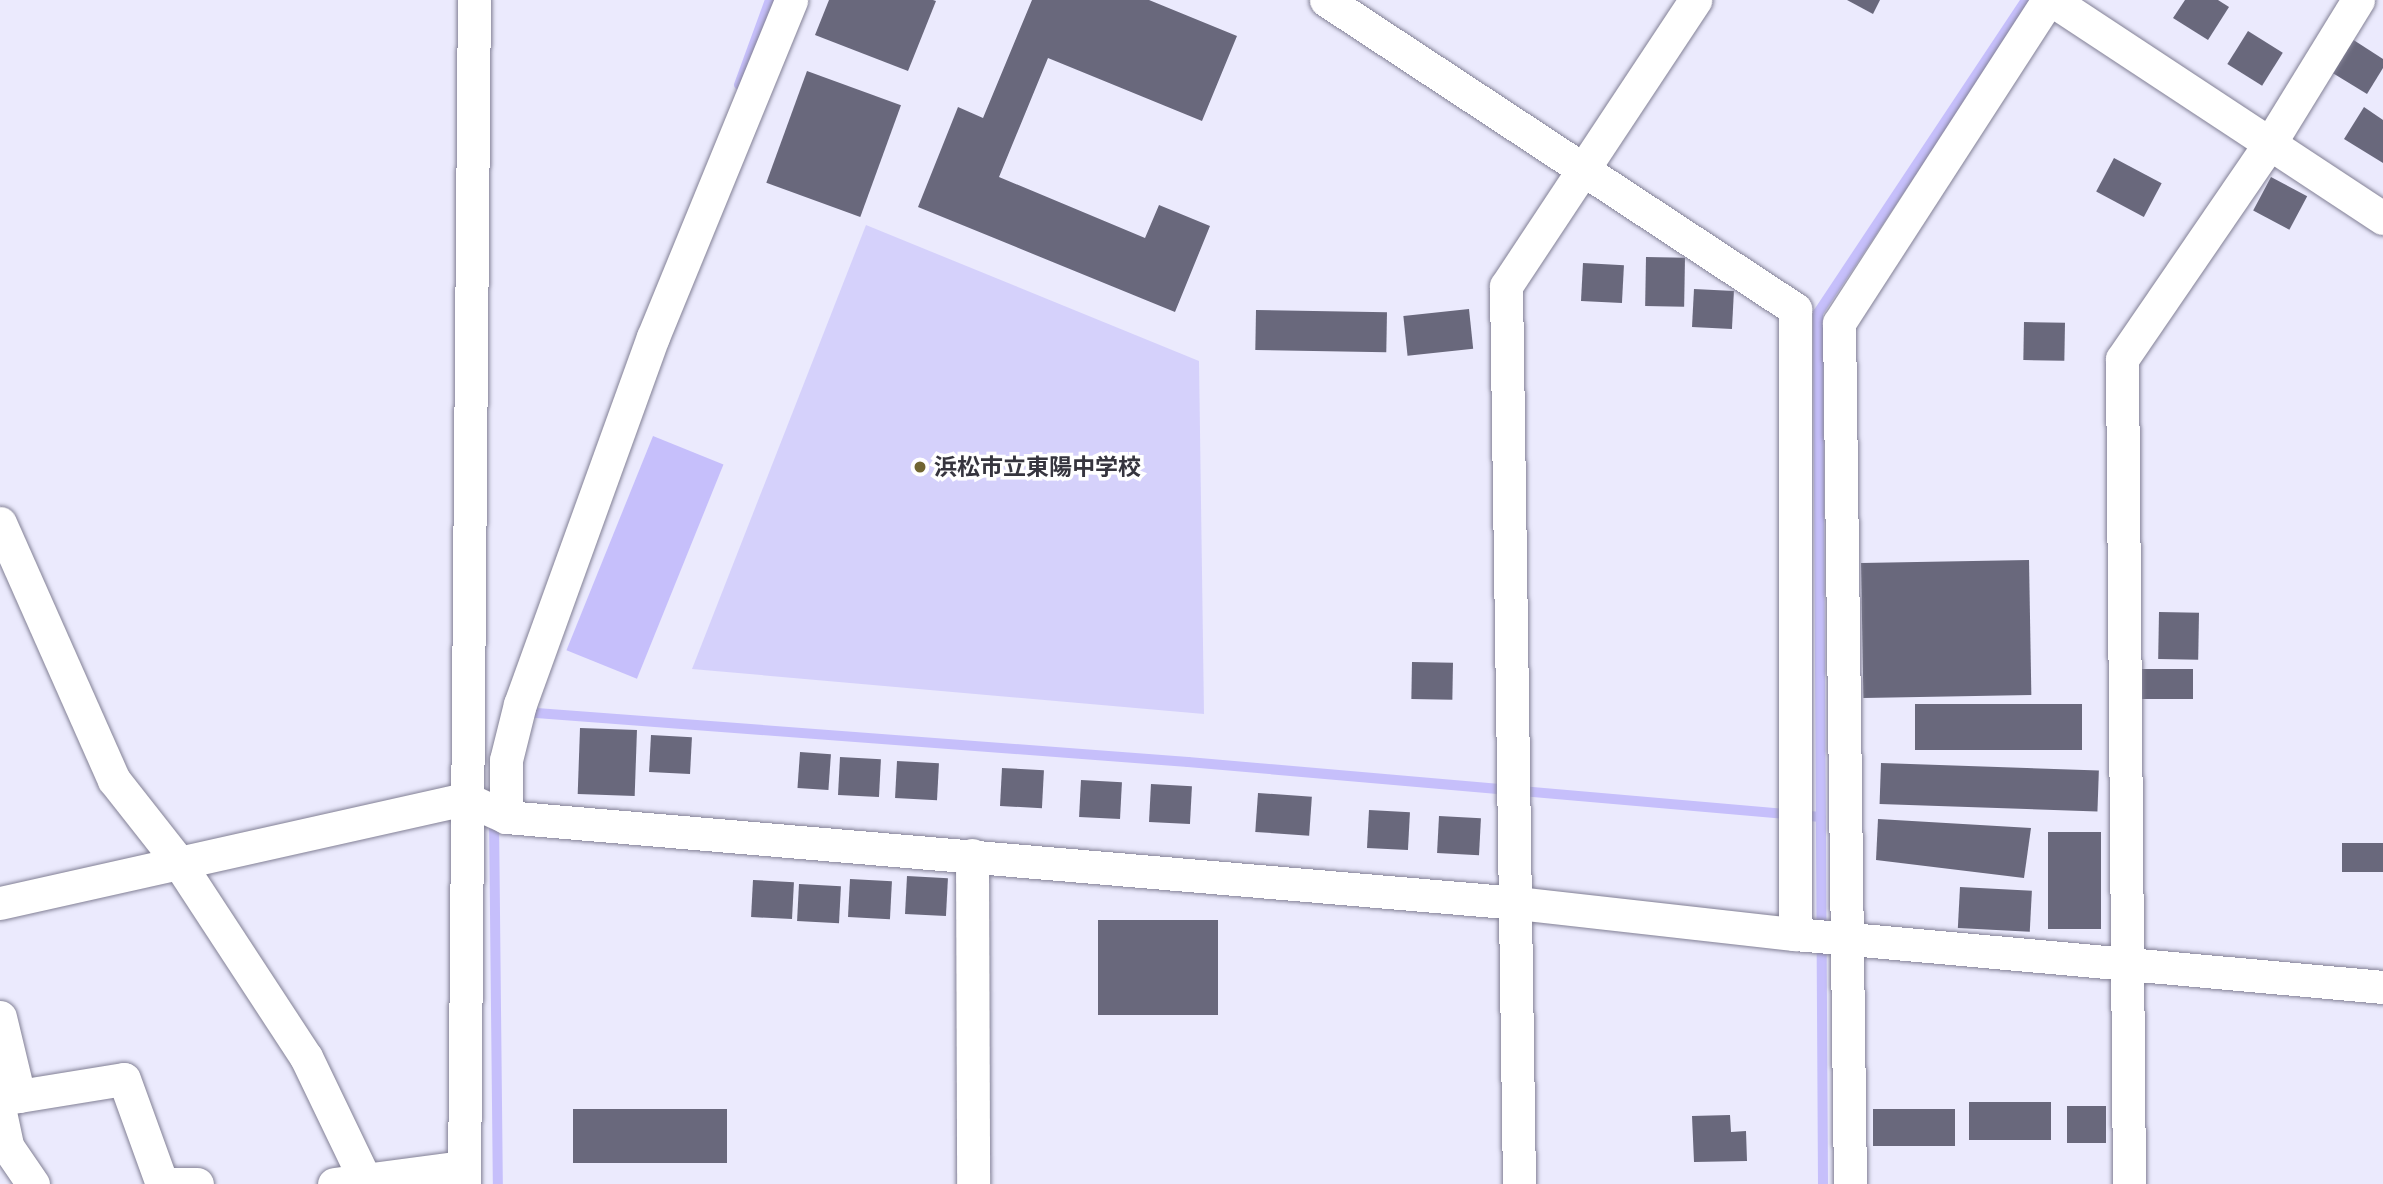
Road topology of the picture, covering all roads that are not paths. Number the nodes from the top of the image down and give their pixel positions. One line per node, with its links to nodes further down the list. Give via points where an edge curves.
1 (474, 0): 11 (street)
2 (791, 0): 12 (street, via 653,337 520,704 506,760)
3 (1326, 0): 8 (street)
4 (1695, 0): 8 (street)
5 (2050, 0): 7 (street); 18 (street, via 1839,324)
6 (2358, 0): 7 (street)
7 (2270, 143): 9 (street); 19 (street, via 2122,359)
8 (1583, 170): 16 (street, via 1506,286); 17 (street, via 1795,309)
9 (2383, 218)
10 (0, 523): 14 (street, via 114,780)
11 (467, 799): 12 (street); 14 (street); 23 (street)
12 (506, 817): 13 (street)
13 (972, 855): 16 (street); 29 (street)
14 (177, 860): 15 (street); 24 (street, via 306,1058)
15 (0, 903)
16 (1517, 903): 17 (street); 30 (street)
17 (1795, 934): 18 (street)
18 (1847, 939): 19 (street); 31 (street)
19 (2126, 962): 20 (street); 32 (street)
20 (2383, 987)
21 (0, 1017): 22 (street)
22 (6, 1103): 25 (street, via 7,1146); 26 (street, via 124,1079)
23 (464, 1176): 24 (street)
24 (355, 1182)
25 (33, 1184)
26 (162, 1184)
27 (169, 1184): 28 (street)
28 (197, 1184)
29 (973, 1184)
30 (1519, 1184)
31 (1850, 1184)
32 (2129, 1184)

